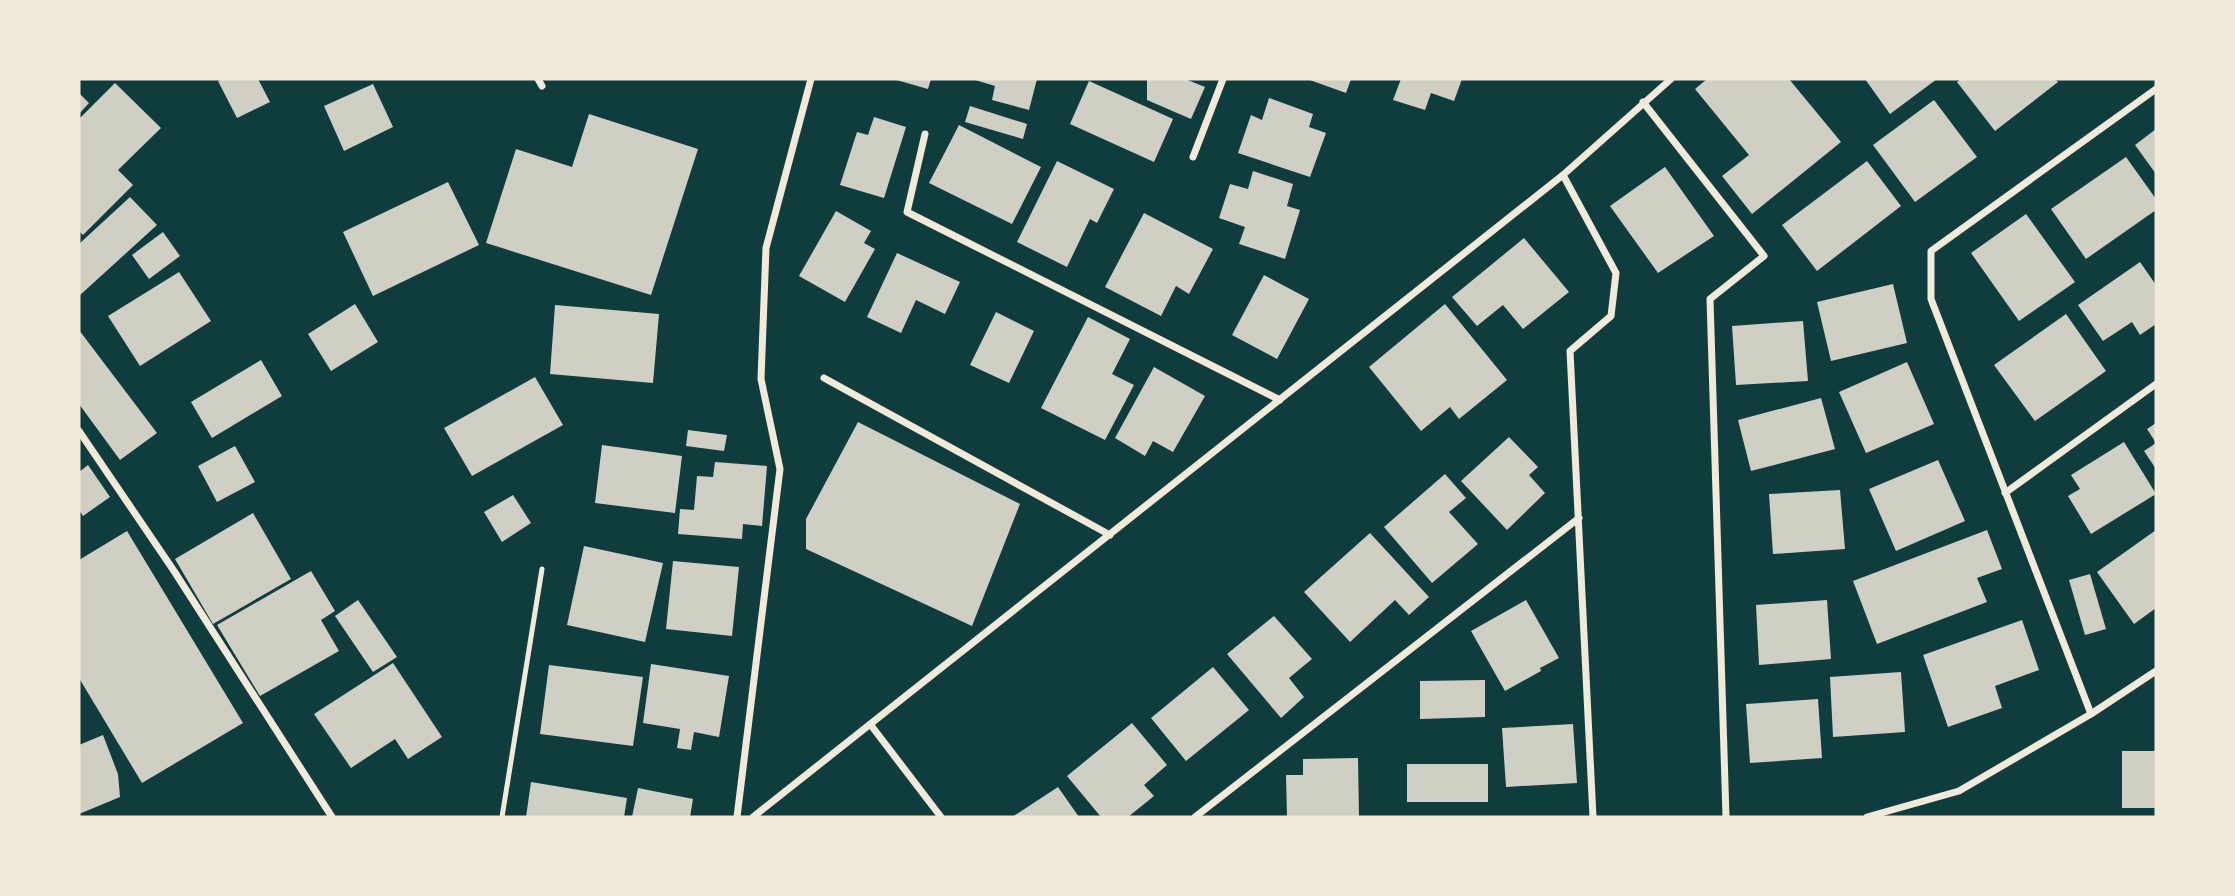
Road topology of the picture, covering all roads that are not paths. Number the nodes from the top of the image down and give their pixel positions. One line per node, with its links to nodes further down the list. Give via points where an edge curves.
1 (811, 79): 22 (street, via 766,248 761,379 780,469)
2 (1223, 79): 7 (street)
3 (1671, 79): 5 (street)
4 (2156, 89): 13 (street, via 1931,251 1931,299)
5 (1643, 102): 8 (street); 27 (street, via 1763,256 1710,299)
6 (925, 134): 11 (street, via 907,212)
7 (1193, 157)
8 (1563, 175): 11 (street); 14 (street, via 1616,274 1611,316 1570,351)
9 (824, 378): 15 (street)
10 (2156, 384): 13 (street)
11 (1280, 400): 15 (street)
12 (79, 431): 20 (street)
13 (2005, 493): 18 (street)
14 (1579, 518): 25 (street); 26 (street)
15 (1110, 535): 19 (street)
16 (542, 569): 21 (lane)
17 (2156, 671): 18 (street)
18 (2091, 714): 28 (street, via 1959,791)
19 (870, 724): 23 (street); 24 (street)
20 (332, 817)
21 (502, 817)
22 (737, 817)
23 (753, 817)
24 (941, 817)
25 (1195, 817)
26 (1593, 817)
27 (1726, 817)
28 (1867, 817)

